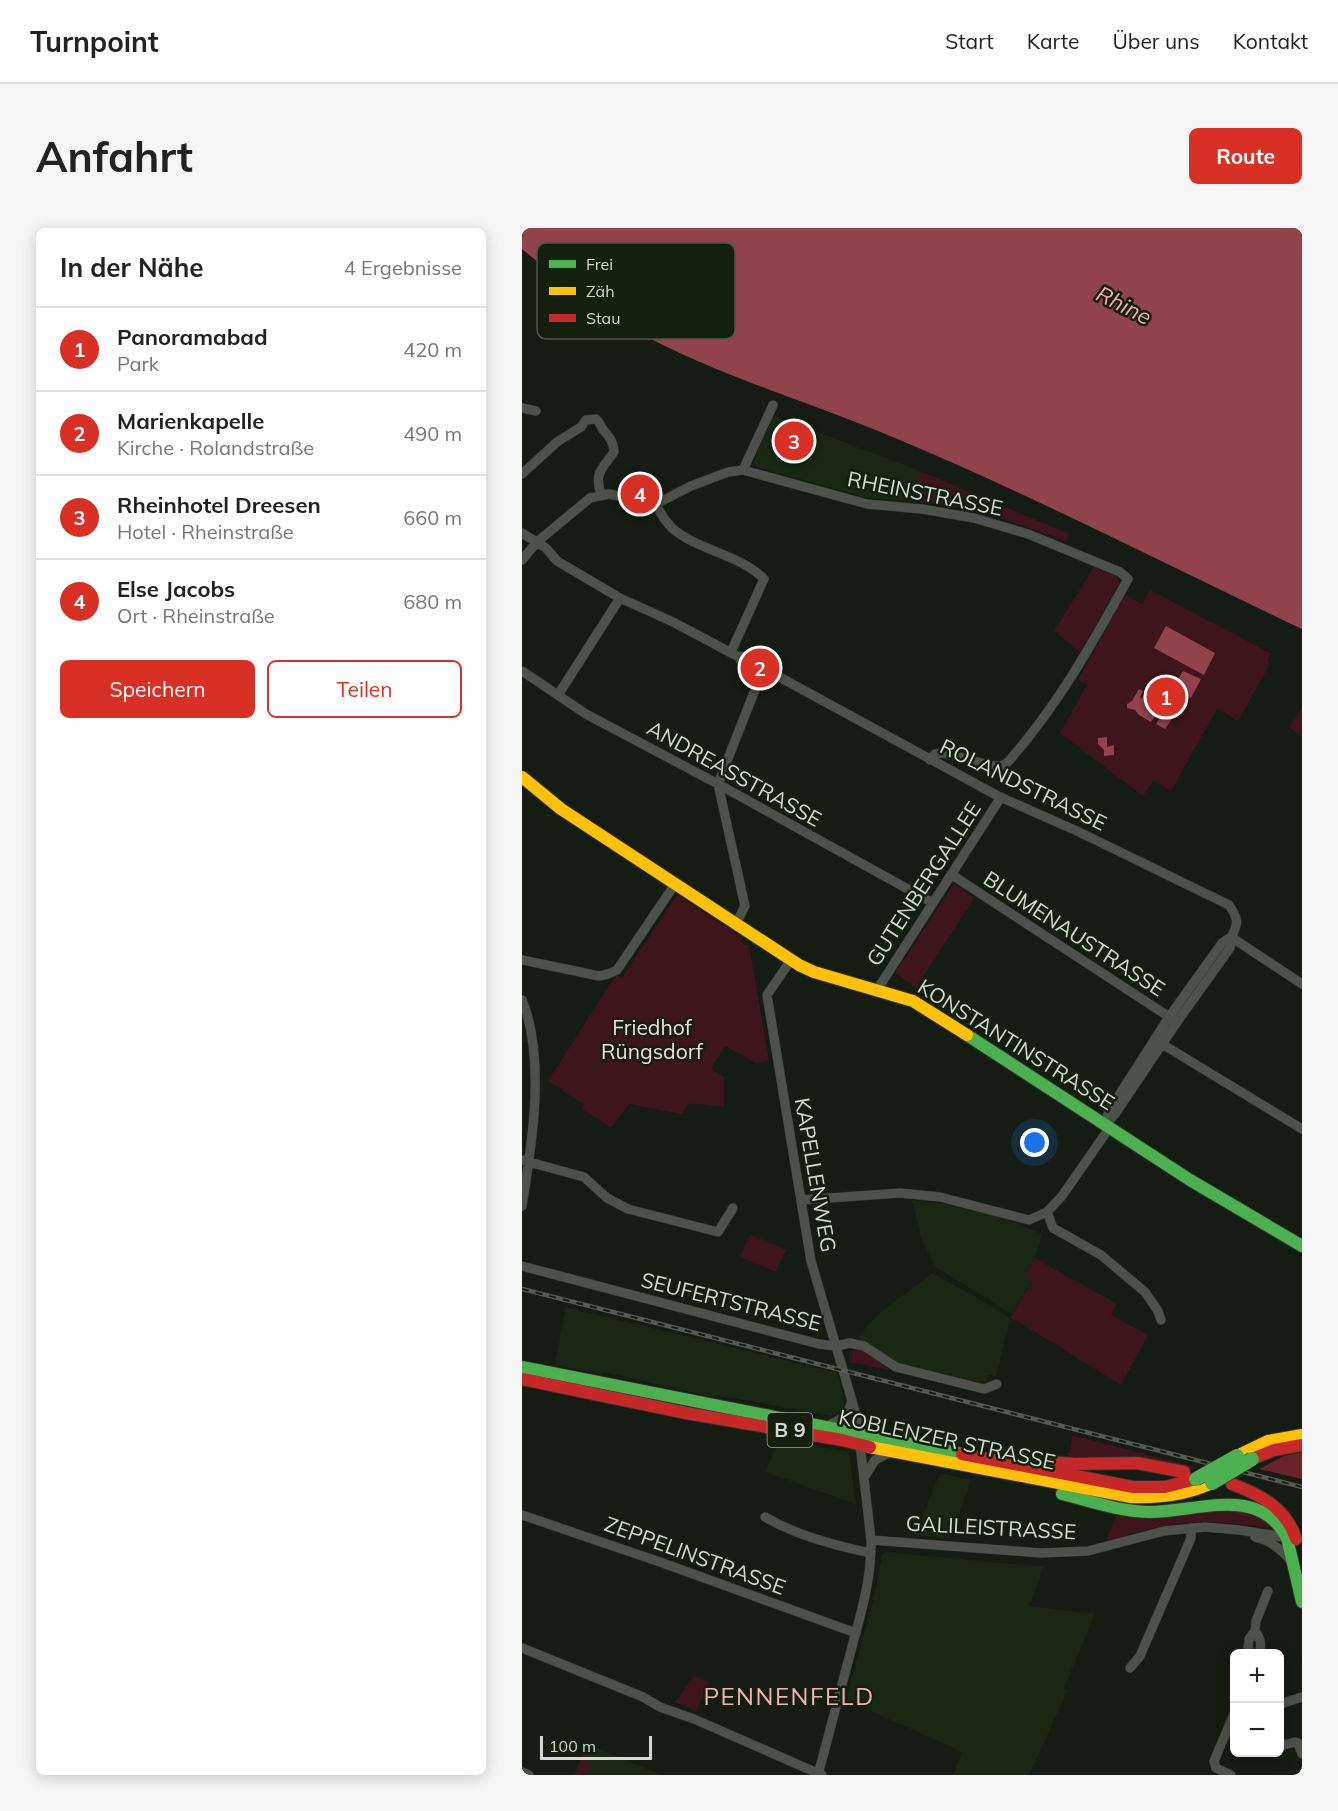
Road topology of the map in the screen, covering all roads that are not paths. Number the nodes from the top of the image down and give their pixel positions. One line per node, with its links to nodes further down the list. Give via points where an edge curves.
1 (773, 405): 4 (street)
2 (522, 408): 3 (street)
3 (536, 411)
4 (743, 470): 7 (street, RHEINSTRASSE, via 691,486); 17 (street, RHEINSTRASSE, via 867,504 922,509 1004,526 1120,572 1128,579 1069,682 1006,763 993,766 944,753 935,754)
5 (522, 474): 6 (street, via 586,420 596,419 614,448 598,474)
6 (601, 495): 7 (street); 9 (street, via 590,498)
7 (656, 504): 12 (street, via 672,528 756,571 764,579)
8 (522, 532): 9 (street, ROLANDSTRASSE)
9 (537, 542): 10 (street); 11 (street, ROLANDSTRASSE, via 557,561)
10 (522, 560)
11 (620, 598): 12 (street, ROLANDSTRASSE); 16 (street)
12 (735, 654): 14 (street, ROLANDSTRASSE, via 767,663); 15 (street, ROLANDSTRASSE, via 744,668)
13 (522, 671): 16 (street, ANDREASSTRASSE)
14 (772, 673): 15 (street); 17 (street, ROLANDSTRASSE)
15 (760, 677): 19 (street)
16 (558, 695): 19 (street, ANDREASSTRASSE)
17 (930, 760): 20 (street, ROLANDSTRASSE)
18 (522, 777): 22 (main road, KONSTANTINSTRASSE, via 561,809)
19 (717, 784): 23 (street, ANDREASSTRASSE); 24 (street, via 746,906)
20 (1001, 798): 21 (street, GUTENBERGALLEE); 25 (street, ROLANDSTRASSE, via 1229,905 1238,925)
21 (952, 875): 23 (street, GUTENBERGALLEE); 31 (street, BLUMENAUSTRASSE)
22 (675, 884): 24 (main road, KONSTANTINSTRASSE); 26 (street, via 617,970 599,975)
23 (933, 903): 29 (street, GUTENBERGALLEE)
24 (736, 924): 27 (main road, KONSTANTINSTRASSE)
25 (1231, 937): 28 (street); 31 (street, via 1222,943)
26 (522, 960)
27 (791, 960): 29 (main road, KONSTANTINSTRASSE, via 814,972); 36 (street, KAPELLENWEG, via 766,995)
28 (1302, 984)
29 (877, 990): 33 (main road, KONSTANTINSTRASSE, via 928,1009)
30 (522, 1000): 35 (street, via 535,1068)
31 (1173, 1020): 32 (street); 33 (street, via 1109,1111)
32 (1162, 1044): 33 (street); 34 (street)
33 (1107, 1126): 39 (street, via 1062,1196); 40 (main road, KONSTANTINSTRASSE)
34 (1302, 1129)
35 (526, 1161): 37 (street); 38 (street, via 584,1177 607,1198 628,1209 718,1232)
36 (801, 1200): 39 (street, via 900,1193 940,1197 1029,1220); 43 (street, KAPELLENWEG, via 811,1262)
37 (522, 1206)
38 (733, 1208)
39 (1047, 1212): 42 (street, via 1053,1228 1101,1255 1144,1292)
40 (1302, 1246)
41 (522, 1266): 43 (street, SEUFERTSTRASSE)
42 (1161, 1320)
43 (836, 1346): 46 (street, SEUFERTSTRASSE, via 864,1346 896,1368 984,1389); 47 (street, KAPELLENWEG)
44 (522, 1367): 48 (main road, KOBLENZER STRASSE / B 9)
45 (522, 1379): 50 (main road, KOBLENZER STRASSE / B 9, via 686,1413)
46 (997, 1384)
47 (852, 1401): 48 (street, via 843,1417); 50 (street, KAPELLENWEG)
48 (827, 1426): 50 (main road, KOBLENZER STRASSE / B 9)
49 (1302, 1435): 55 (main road, KOBLENZER STRASSE / B 9, bridge, via 1269,1441)
50 (860, 1438): 52 (main road, KOBLENZER STRASSE / B 9); 53 (main road, KOBLENZER STRASSE / B 9); 56 (street, KAPELLENWEG)
51 (1302, 1445): 54 (main road, KOBLENZER STRASSE / B 9, bridge, via 1274,1450 1212,1483 1162,1498 1142,1499)
52 (944, 1449): 55 (main road, via 1056,1463 1137,1463); 55 (main road, KOBLENZER STRASSE / B 9, via 1132,1487 1175,1486)
53 (892, 1452): 54 (main road, KOBLENZER STRASSE / B 9); 56 (street, via 875,1460)
54 (984, 1470): 62 (main road, via 1002,1479 1129,1510 1245,1506 1260,1511)
55 (1190, 1475)
56 (865, 1476): 63 (street, KAPELLENWEG)
57 (1232, 1484): 62 (main road, via 1275,1506)
58 (522, 1515): 69 (street, ZEPPELINSTRASSE)
59 (765, 1517): 64 (street, via 815,1538)
60 (1215, 1527): 61 (street, GALILEISTRASSE); 62 (street, GALILEISTRASSE); 65 (street, GALILEISTRASSE, via 1264,1539)
61 (1191, 1528): 63 (street, GALILEISTRASSE, via 1070,1552); 73 (street, via 1191,1538 1140,1656)
62 (1297, 1537): 65 (main road)
63 (871, 1540): 64 (street, KAPELLENWEG)
64 (872, 1553): 69 (street, KAPELLENWEG)
65 (1297, 1565): 67 (main road)
66 (1268, 1591): 68 (street)
67 (1302, 1602)
68 (1255, 1632): 71 (street, via 1249,1639); 72 (street)
69 (856, 1633): 80 (street, KAPELLENWEG)
70 (522, 1648): 80 (street)
71 (1249, 1649)
72 (1261, 1649)
73 (1130, 1668)
74 (1302, 1697): 75 (street)
75 (1283, 1703)
76 (1230, 1736): 82 (street, via 1214,1761 1216,1768)
77 (1284, 1745): 78 (street, via 1298,1743)
78 (1302, 1754)
79 (522, 1772): 81 (street)
80 (819, 1774)
81 (529, 1775)
82 (1231, 1775)

